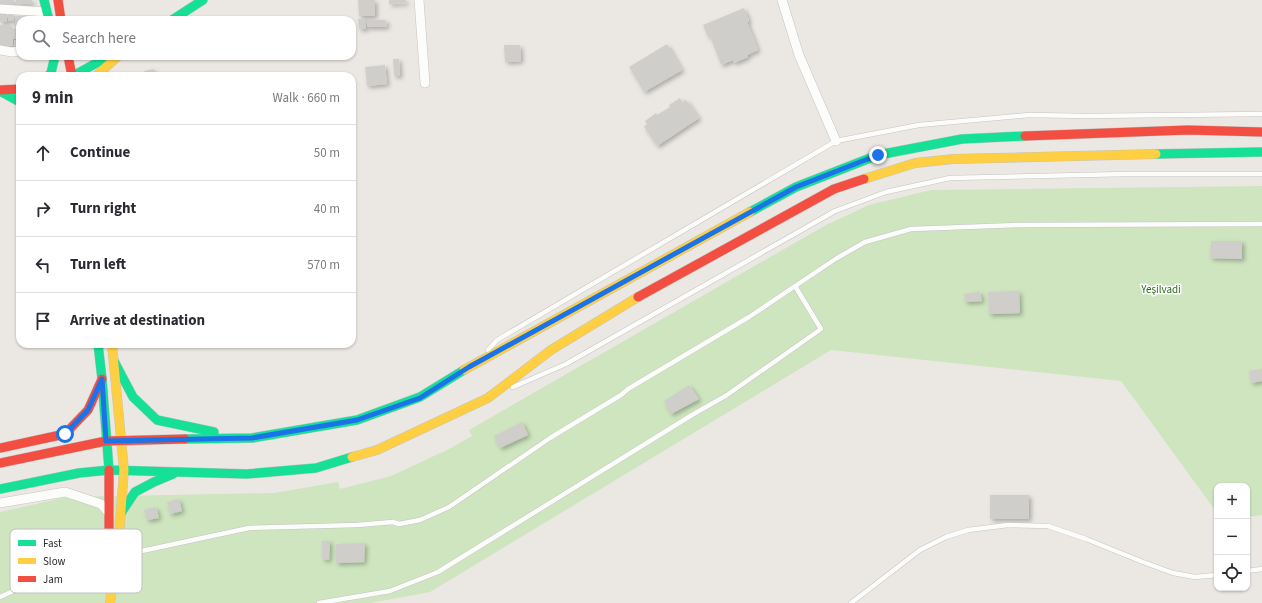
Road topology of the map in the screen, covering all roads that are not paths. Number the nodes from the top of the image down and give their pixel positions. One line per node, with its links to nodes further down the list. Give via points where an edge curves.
1 (44, 0): 7 (main road)
2 (58, 0): 8 (main road)
3 (203, 0): 9 (main road)
4 (419, 0): 22 (street)
5 (782, 0): 28 (street, via 799,55)
6 (0, 9): 7 (street)
7 (48, 16)
8 (60, 16)
9 (178, 16)
10 (0, 50): 11 (street)
11 (16, 52)
12 (54, 60): 17 (main road)
13 (56, 60): 18 (main road)
14 (69, 60): 19 (main road)
15 (102, 60): 20 (main road)
16 (114, 60): 21 (main road)
17 (51, 72)
18 (58, 72)
19 (71, 72)
20 (79, 72)
21 (100, 72)
22 (425, 82)
23 (16, 89): 24 (main road)
24 (0, 91): 25 (main road)
25 (16, 100)
26 (1262, 114): 28 (lane, via 1029,115 919,125)
27 (1262, 132): 36 (main road, via 1188,130 962,139 878,155 796,187)
28 (836, 141): 36 (lane, via 498,340)
29 (1262, 152): 38 (main road, via 953,159 915,163 834,189 645,293 551,350)
30 (1262, 174): 38 (lane, via 950,178 886,192 835,211 566,364)
31 (1262, 224): 32 (lane, via 1021,225 911,229 865,242)
32 (795, 286): 53 (lane, via 749,317 550,438 449,507 420,520 399,524 393,522 249,528); 61 (lane, via 821,328 727,394 438,572 390,590)
33 (98, 348): 37 (main road)
34 (112, 348): 35 (main road)
35 (114, 361): 39 (main road, via 133,397 157,420); 41 (main road)
36 (469, 367): 39 (main road, via 420,398 357,420)
37 (102, 379): 40 (main road); 42 (main road, via 88,410 65,434)
38 (488, 398): 46 (main road, via 377,450 316,468 247,474)
39 (252, 438): 41 (main road)
40 (106, 441): 41 (main road); 43 (main road); 44 (main road)
41 (122, 441): 45 (main road)
42 (0, 448)
43 (0, 463)
44 (109, 470): 45 (main road); 47 (main road, via 79,473); 50 (main road)
45 (124, 470): 46 (main road); 49 (main road)
46 (180, 472): 49 (main road, via 135,492)
47 (0, 489)
48 (0, 503): 50 (street, via 65,492 101,504)
49 (121, 512): 52 (main road)
50 (109, 513): 51 (main road)
51 (109, 529)
52 (119, 529)
53 (142, 551)
54 (1262, 569): 55 (lane)
55 (1250, 571)
56 (1214, 575): 62 (lane, via 1195,577 1173,573 1086,538 1048,526 1008,525 968,530 946,537 920,550)
57 (10, 592): 59 (lane)
58 (112, 593): 60 (main road)
59 (0, 597)
60 (110, 603)
61 (319, 603)
62 (850, 603)

